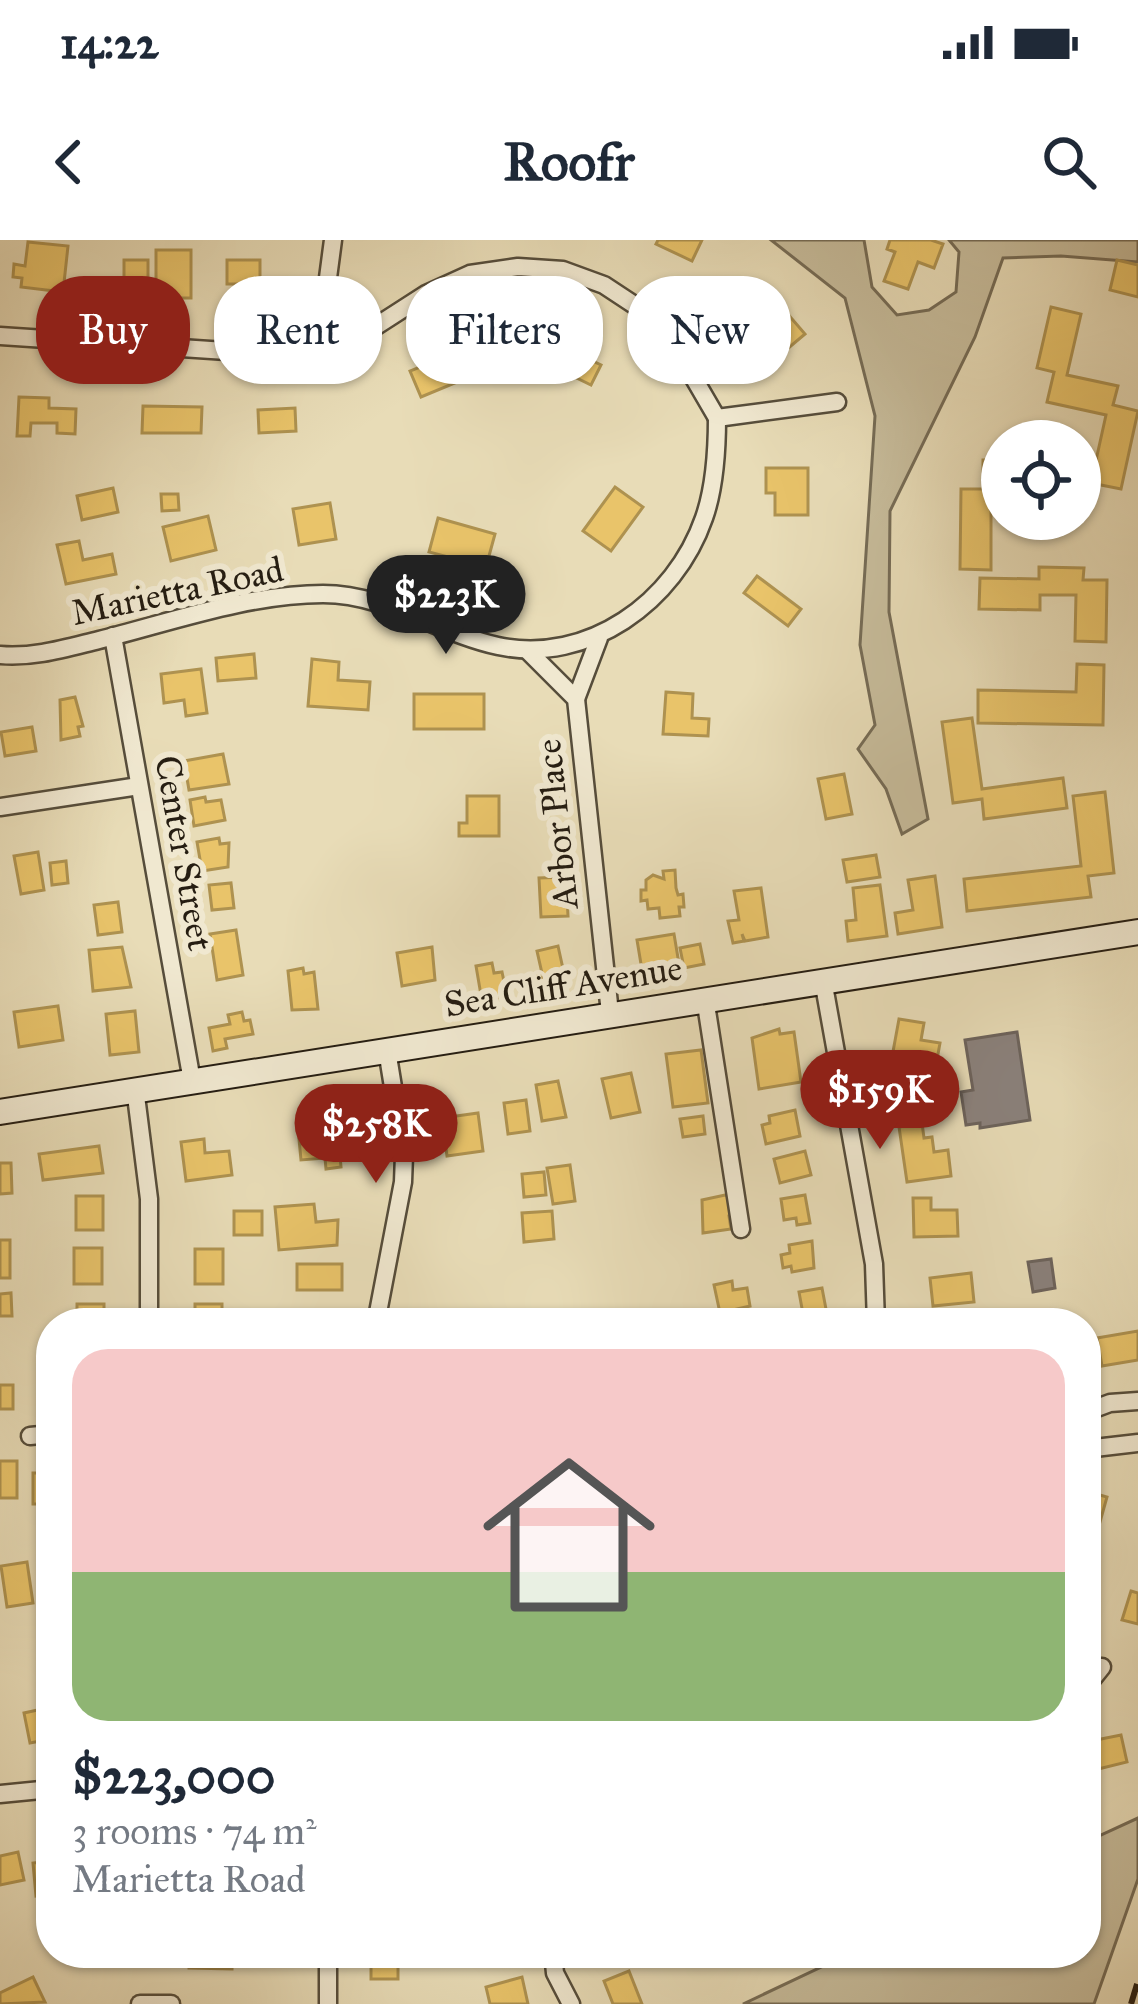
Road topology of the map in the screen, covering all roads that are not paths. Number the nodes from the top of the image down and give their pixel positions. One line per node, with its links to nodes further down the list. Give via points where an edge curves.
1 (333, 240): 2 (street)
2 (328, 276)
3 (382, 322): 7 (street, via 470,274 562,270 651,316)
4 (0, 336): 5 (street)
5 (214, 353)
6 (837, 402): 7 (street)
7 (717, 418): 9 (street, Marietta Road, via 711,491 695,539 646,603)
8 (113, 636): 10 (street, Marietta Road, via 262,600 324,594 368,599); 11 (street, Marietta Road); 13 (street, Center Street)
9 (599, 638): 10 (street, Marietta Road); 12 (street, Arbor Place)
10 (528, 651): 12 (street, Arbor Place)
11 (0, 655)
12 (576, 699): 18 (street, Arbor Place)
13 (139, 786): 14 (street); 20 (street, Center Street)
14 (0, 808)
15 (1138, 932): 16 (street, Sea Cliff Avenue)
16 (823, 980): 17 (street, Sea Cliff Avenue); 26 (street)
17 (705, 998): 18 (street, Sea Cliff Avenue); 23 (street)
18 (610, 1013): 19 (street, Sea Cliff Avenue)
19 (387, 1050): 20 (street, Sea Cliff Avenue); 25 (street, via 404,1155)
20 (192, 1081): 21 (street, Sea Cliff Avenue)
21 (136, 1088): 22 (street, Sea Cliff Avenue); 24 (street, via 149,1199)
22 (0, 1112)
23 (741, 1229)
24 (149, 1308)
25 (379, 1308)
26 (875, 1308)
27 (1138, 1401): 28 (street)
28 (1101, 1406)
29 (36, 1435): 30 (street)
30 (30, 1436)
31 (1138, 1443): 32 (street)
32 (1101, 1447)
33 (36, 1790): 34 (street)
34 (0, 1794)
35 (328, 1968): 39 (street)
36 (554, 1968): 40 (street)
37 (140, 2004): 38 (street)
38 (171, 2004)
39 (328, 2004)
40 (571, 2004)

